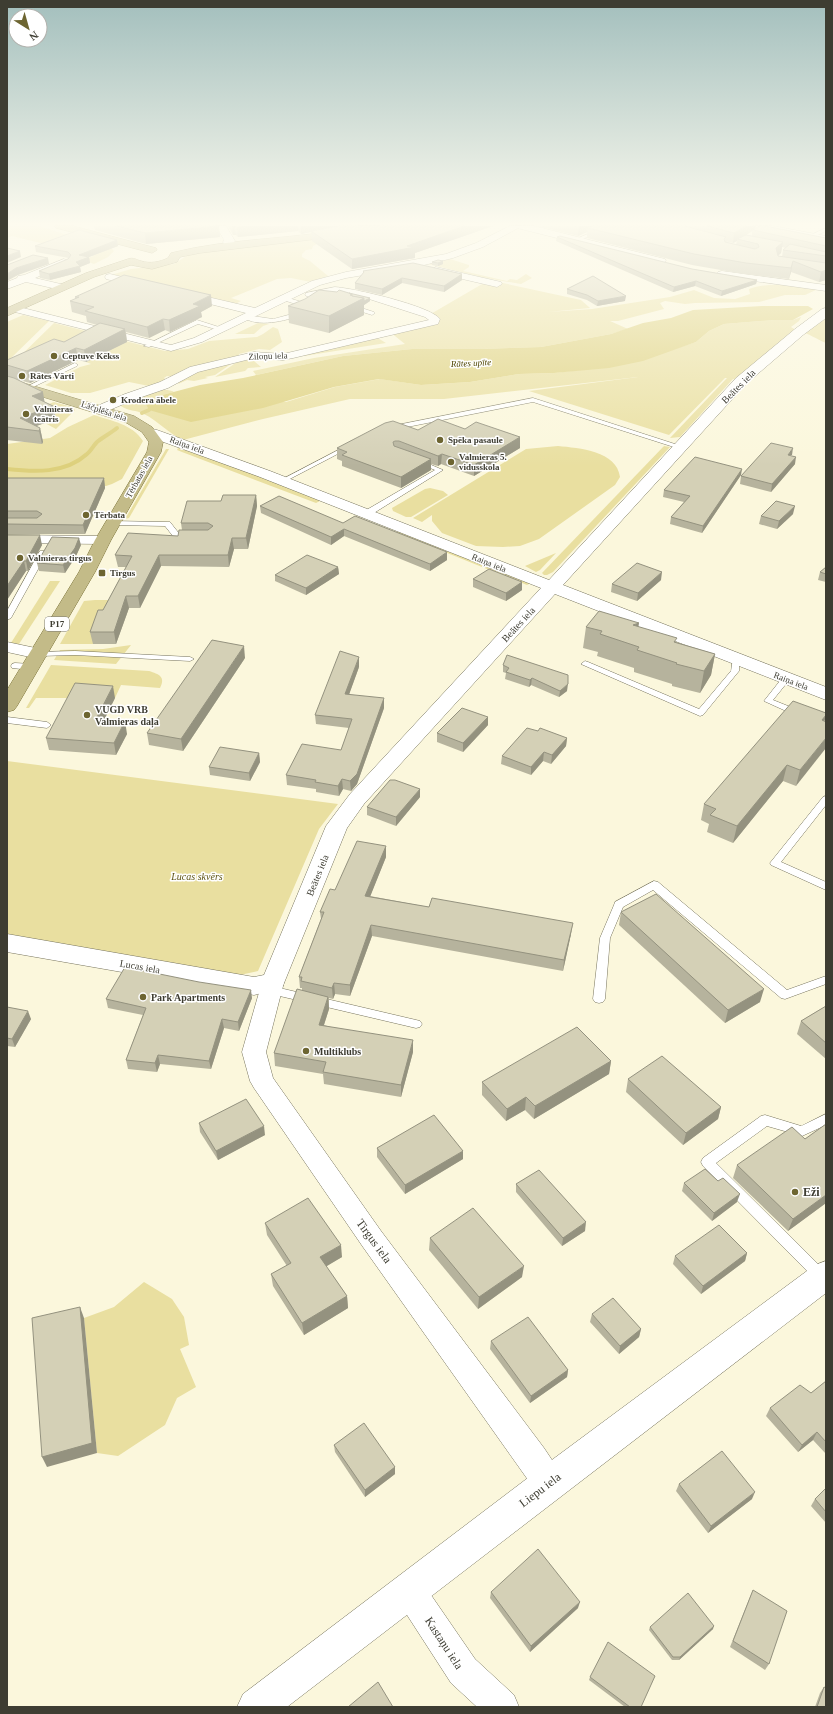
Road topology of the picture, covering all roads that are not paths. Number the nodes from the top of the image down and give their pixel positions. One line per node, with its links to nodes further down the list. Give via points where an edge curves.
1 (22, 306): 8 (main road)
2 (24, 306): 8 (main road)
3 (221, 306): 11 (street)
4 (265, 306): 11 (street)
5 (307, 306): 11 (lane, via 304,313 270,321 262,321)
6 (349, 306): 10 (lane)
7 (398, 306): 17 (street, Ziloņu iela, via 436,318 434,322 293,355 254,355 194,369 164,386)
8 (11, 311): 13 (street)
9 (826, 312): 21 (street, Beātes iela, via 746,376)
10 (372, 313)
11 (248, 314): 12 (street)
12 (222, 329): 13 (street, via 171,348); 13 (lane, via 197,322)
13 (150, 345)
14 (75, 365): 16 (lane)
15 (7, 382): 16 (main road, Lāčplēša iela)
16 (27, 388): 17 (main road, Lāčplēša iela)
17 (101, 409): 19 (main road, Lāčplēša iela, via 142,425)
18 (382, 430): 21 (lane, via 533,400)
19 (152, 433): 23 (street, Raiņa iela); 25 (main road, Tērbatas iela / P17, via 156,442 154,452)
20 (357, 443): 23 (lane)
21 (679, 447): 32 (street, Beātes iela)
22 (412, 459): 24 (lane, via 440,470)
23 (282, 481): 24 (street, Raiņa iela)
24 (366, 514): 32 (street, Raiņa iela)
25 (113, 523): 27 (lane, via 167,524 179,538); 31 (main road, Tērbatas iela / P17)
26 (39, 524): 29 (street)
27 (194, 538)
28 (7, 539): 29 (street)
29 (31, 539): 30 (street)
30 (51, 540): 31 (street); 33 (lane)
31 (103, 540): 37 (main road, Tērbatas iela / P17, via 87,572)
32 (552, 587): 36 (street, Raiņa iela); 49 (street, Beātes iela, via 357,799 337,826)
33 (7, 618)
34 (7, 647): 37 (street)
35 (190, 658): 37 (lane, via 75,653)
36 (736, 660): 38 (lane, via 734,671 700,713); 39 (street, Raiņa iela)
37 (28, 662): 41 (main road, Tērbatas iela / P17)
38 (585, 664)
39 (786, 679): 40 (street, Raiņa iela); 42 (lane, via 768,701)
40 (822, 690)
41 (7, 706)
42 (812, 719)
43 (7, 720): 44 (lane)
44 (47, 725)
45 (826, 799): 46 (lane, via 775,863)
46 (826, 886)
47 (7, 943): 49 (street, Lucas iela, via 254,986)
48 (826, 980): 50 (lane, via 785,995 654,885 619,905 605,938)
49 (272, 986): 51 (lane); 54 (street, Tirgus iela, via 254,1052 262,1081 372,1239)
50 (599, 999)
51 (416, 1024)
52 (826, 1119): 53 (lane, via 802,1131 765,1120 706,1162)
53 (824, 1276): 54 (street, Liepu iela)
54 (549, 1483): 55 (street, Liepu iela)
55 (410, 1590): 56 (street, Liepu iela); 57 (street, Kastaņu iela, via 463,1671)
56 (256, 1707)
57 (502, 1707)

